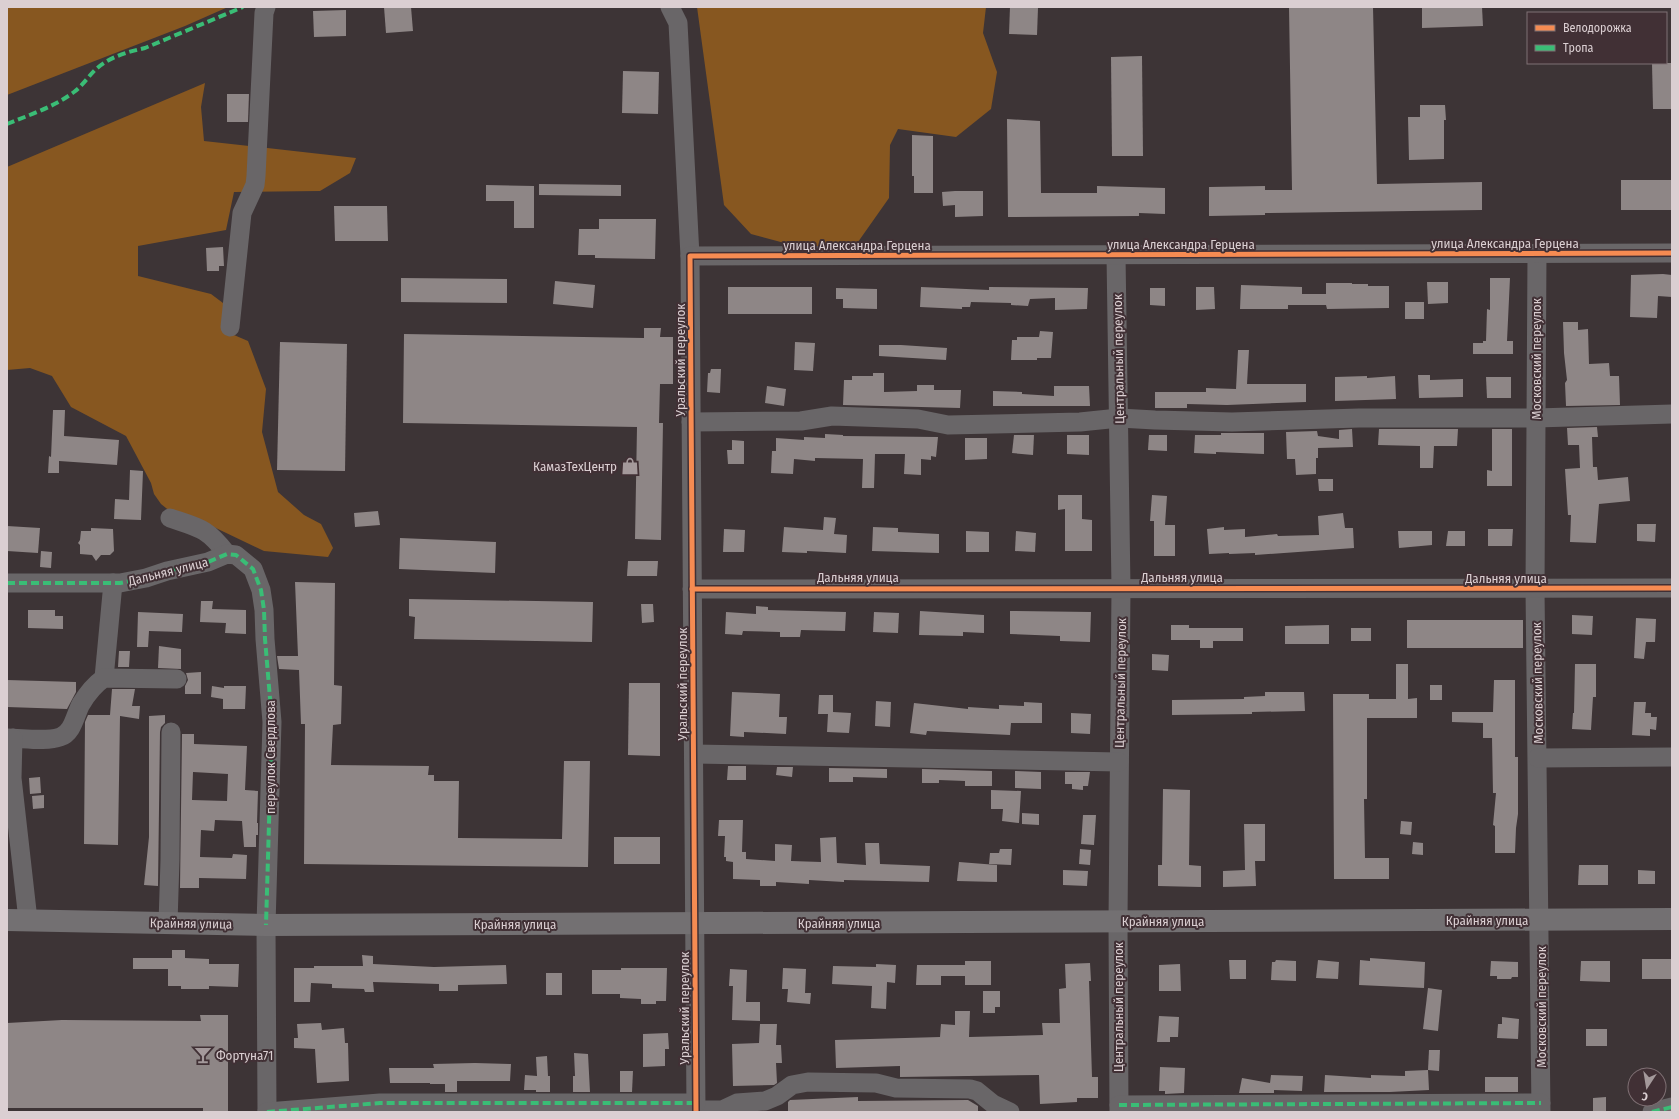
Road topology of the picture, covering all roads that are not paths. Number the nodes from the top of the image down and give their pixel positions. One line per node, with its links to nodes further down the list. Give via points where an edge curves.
1 (266, 7): 7 (street, via 255,185 242,213)
2 (670, 7): 6 (street, Уральский переулок, via 678,23)
3 (1672, 253): 4 (street, улица Александра Герцена)
4 (1537, 254): 5 (street, улица Александра Герцена); 10 (street, Московский переулок)
5 (1116, 255): 6 (street, улица Александра Герцена); 9 (street, Центральный переулок)
6 (690, 256): 11 (street, Уральский переулок)
7 (230, 327)
8 (1672, 414): 10 (street)
9 (1119, 418): 10 (street, via 1232,422 1359,418); 11 (street, via 1080,422 948,425 905,418 832,416 801,421); 16 (street, Центральный переулок)
10 (1536, 418): 19 (street, Московский переулок)
11 (691, 422): 18 (street, Уральский переулок)
12 (170, 518): 13 (street, via 200,528)
13 (227, 554): 15 (street, Дальняя улица, via 208,562 146,578); 37 (street, переулок Свердлова, via 236,555 252,569 261,590 264,610 272,722)
14 (7, 583): 15 (street, Дальняя улица)
15 (113, 583): 20 (street)
16 (1121, 588): 18 (street, Дальняя улица); 19 (street, Дальняя улица); 27 (street, Центральный переулок)
17 (1672, 588): 19 (street, Дальняя улица)
18 (692, 589): 24 (street, Уральский переулок)
19 (1535, 589): 26 (street, Московский переулок)
20 (104, 678): 21 (street); 23 (street, via 85,698 65,735 52,739)
21 (176, 679)
22 (171, 732): 35 (street)
23 (10, 738): 28 (street)
24 (694, 754): 27 (street); 36 (street, Уральский переулок)
25 (1672, 756): 26 (street)
26 (1538, 758): 32 (street, Московский переулок)
27 (1119, 762): 34 (street, Центральный переулок)
28 (12, 818): 30 (street)
29 (7, 859): 30 (street)
30 (23, 875): 31 (street)
31 (17, 920): 35 (main road, Крайняя улица)
32 (1540, 920): 33 (main road, Крайняя улица); 34 (main road, Крайняя улица); 41 (street, Московский переулок)
33 (1672, 920)
34 (1118, 922): 36 (main road, Крайняя улица); 40 (street, Центральный переулок)
35 (168, 923): 37 (main road, Крайняя улица)
36 (695, 923): 37 (main road, Крайняя улица); 39 (street, Уральский переулок)
37 (266, 925): 42 (street, переулок Свердлова)
38 (1672, 1107): 44 (street)
39 (696, 1108): 42 (street, via 380,1103); 43 (street, via 722,1110 737,1103 765,1101 792,1086 808,1082 876,1083 896,1088 970,1089)
40 (1119, 1108): 41 (street)
41 (1541, 1108)
42 (267, 1112)
43 (1010, 1112)
44 (1652, 1112)

